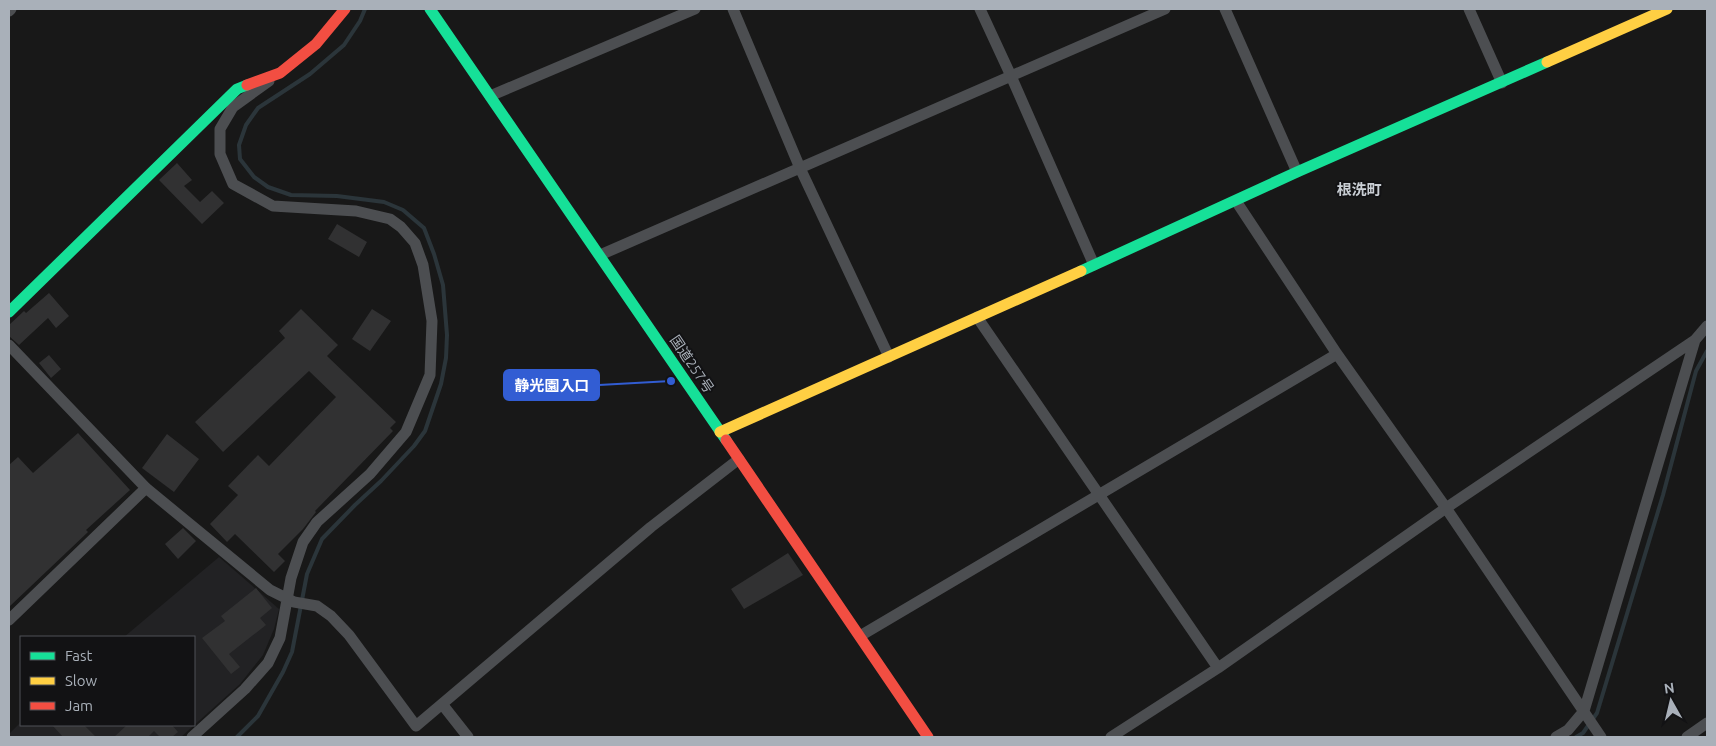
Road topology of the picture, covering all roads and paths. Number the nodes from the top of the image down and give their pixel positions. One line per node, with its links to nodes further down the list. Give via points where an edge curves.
1 (345, 9): 10 (main road, via 316,44)
2 (430, 9): 13 (main road, 国道257号)
3 (695, 9): 13 (street)
4 (733, 9): 14 (street)
5 (980, 9): 11 (street)
6 (1165, 9): 11 (street)
7 (1225, 9): 15 (street)
8 (1469, 9): 12 (street)
9 (1668, 9): 12 (main road)
10 (280, 73): 19 (main road, via 237,89); 31 (street, via 233,107 220,129 220,154 234,184 273,206 356,211 390,219 415,243 423,266 432,322 430,375 406,432 370,474 317,522 303,542)
11 (1011, 76): 14 (street); 18 (street)
12 (1502, 83): 15 (main road)
13 (490, 96): 17 (main road, 国道257号)
14 (800, 168): 17 (street); 25 (street)
15 (1297, 172): 16 (main road)
16 (1236, 201): 18 (main road); 24 (street)
17 (600, 255): 26 (main road, 国道257号)
18 (1094, 265): 20 (main road)
19 (9, 312)
20 (977, 317): 25 (main road); 29 (street)
21 (1707, 326): 22 (street)
22 (1695, 340): 30 (street); 36 (street)
23 (9, 345): 28 (street)
24 (1336, 354): 29 (street); 30 (street)
25 (889, 357): 26 (main road)
26 (720, 432): 27 (main road, 国道257号)
27 (739, 459): 33 (main road, 国道257号); 35 (street, via 651,527)
28 (146, 488): 31 (street, via 270,590); 32 (street)
29 (1099, 495): 33 (street); 34 (street)
30 (1446, 508): 34 (street); 36 (street)
31 (290, 600): 35 (street, via 317,606 331,616 349,635 416,726); 39 (street, via 280,638 268,662 245,689)
32 (9, 620)
33 (860, 636): 41 (main road, 国道257号)
34 (1218, 668): 42 (street)
35 (442, 704): 40 (street)
36 (1586, 714): 38 (street); 43 (street)
37 (1707, 723): 44 (street)
38 (1597, 733)
39 (192, 737)
40 (468, 737)
41 (928, 737)
42 (1112, 737)
43 (1556, 737)
44 (1687, 737)

